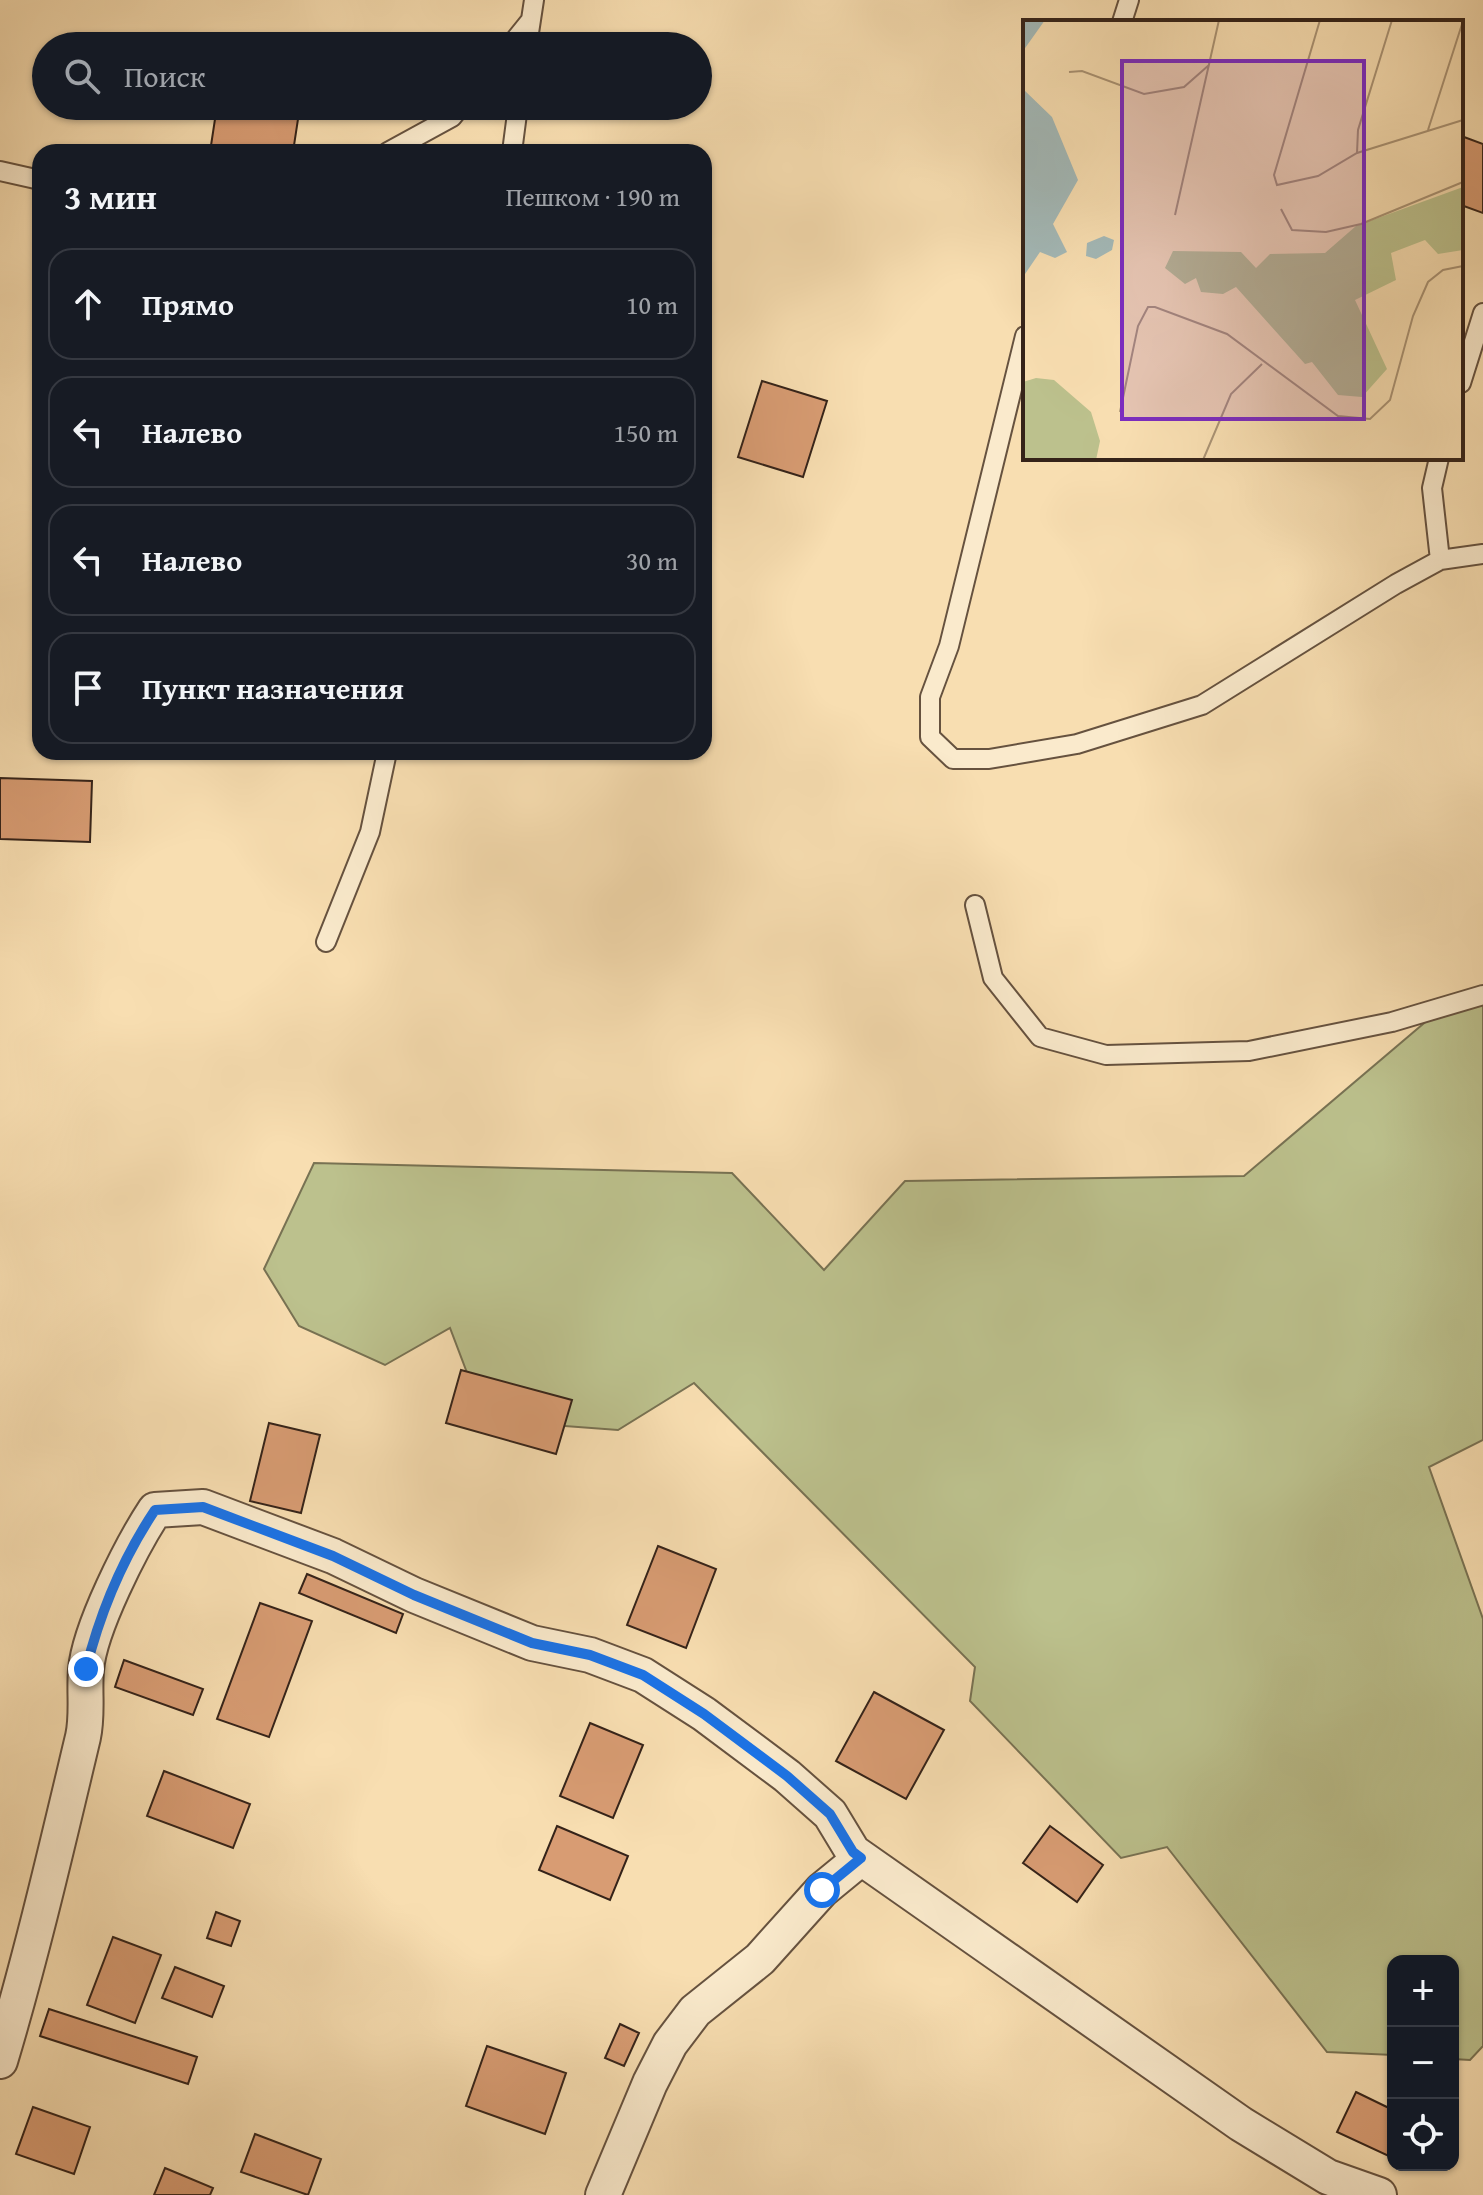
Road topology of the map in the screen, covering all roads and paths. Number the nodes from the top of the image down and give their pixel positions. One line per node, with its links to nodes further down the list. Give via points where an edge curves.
1 (534, 0): 4 (lane)
2 (1129, 0): 3 (lane)
3 (1123, 20)
4 (530, 21): 5 (lane); 6 (lane)
5 (521, 32)
6 (529, 32)
7 (447, 120): 9 (lane)
8 (516, 120): 10 (lane)
9 (403, 144)
10 (513, 144)
11 (0, 171): 12 (lane)
12 (32, 178)
13 (1483, 313): 15 (lane)
14 (1023, 344): 18 (lane, via 949,646 930,697 930,737 953,759 989,759 1077,744 1202,705)
15 (1463, 377)
16 (1439, 460): 18 (lane, via 1432,488)
17 (1483, 554): 18 (lane)
18 (1440, 560)
19 (385, 760): 21 (lane, via 370,832)
20 (975, 905): 22 (lane, via 993,978 1040,1037 1106,1055 1249,1051 1392,1022)
21 (326, 942)
22 (1483, 995)
23 (861, 1858): 24 (street, via 830,1814 787,1776 643,1675 590,1655 532,1643 333,1556 203,1507 155,1510 136,1538 97,1625 86,1669 87,1720 34,1947); 25 (street, via 822,1890 760,1959 695,2011 650,2083); 26 (street, via 1241,2124 1328,2177)
24 (0, 2061)
25 (603, 2195)
26 (1379, 2195)

